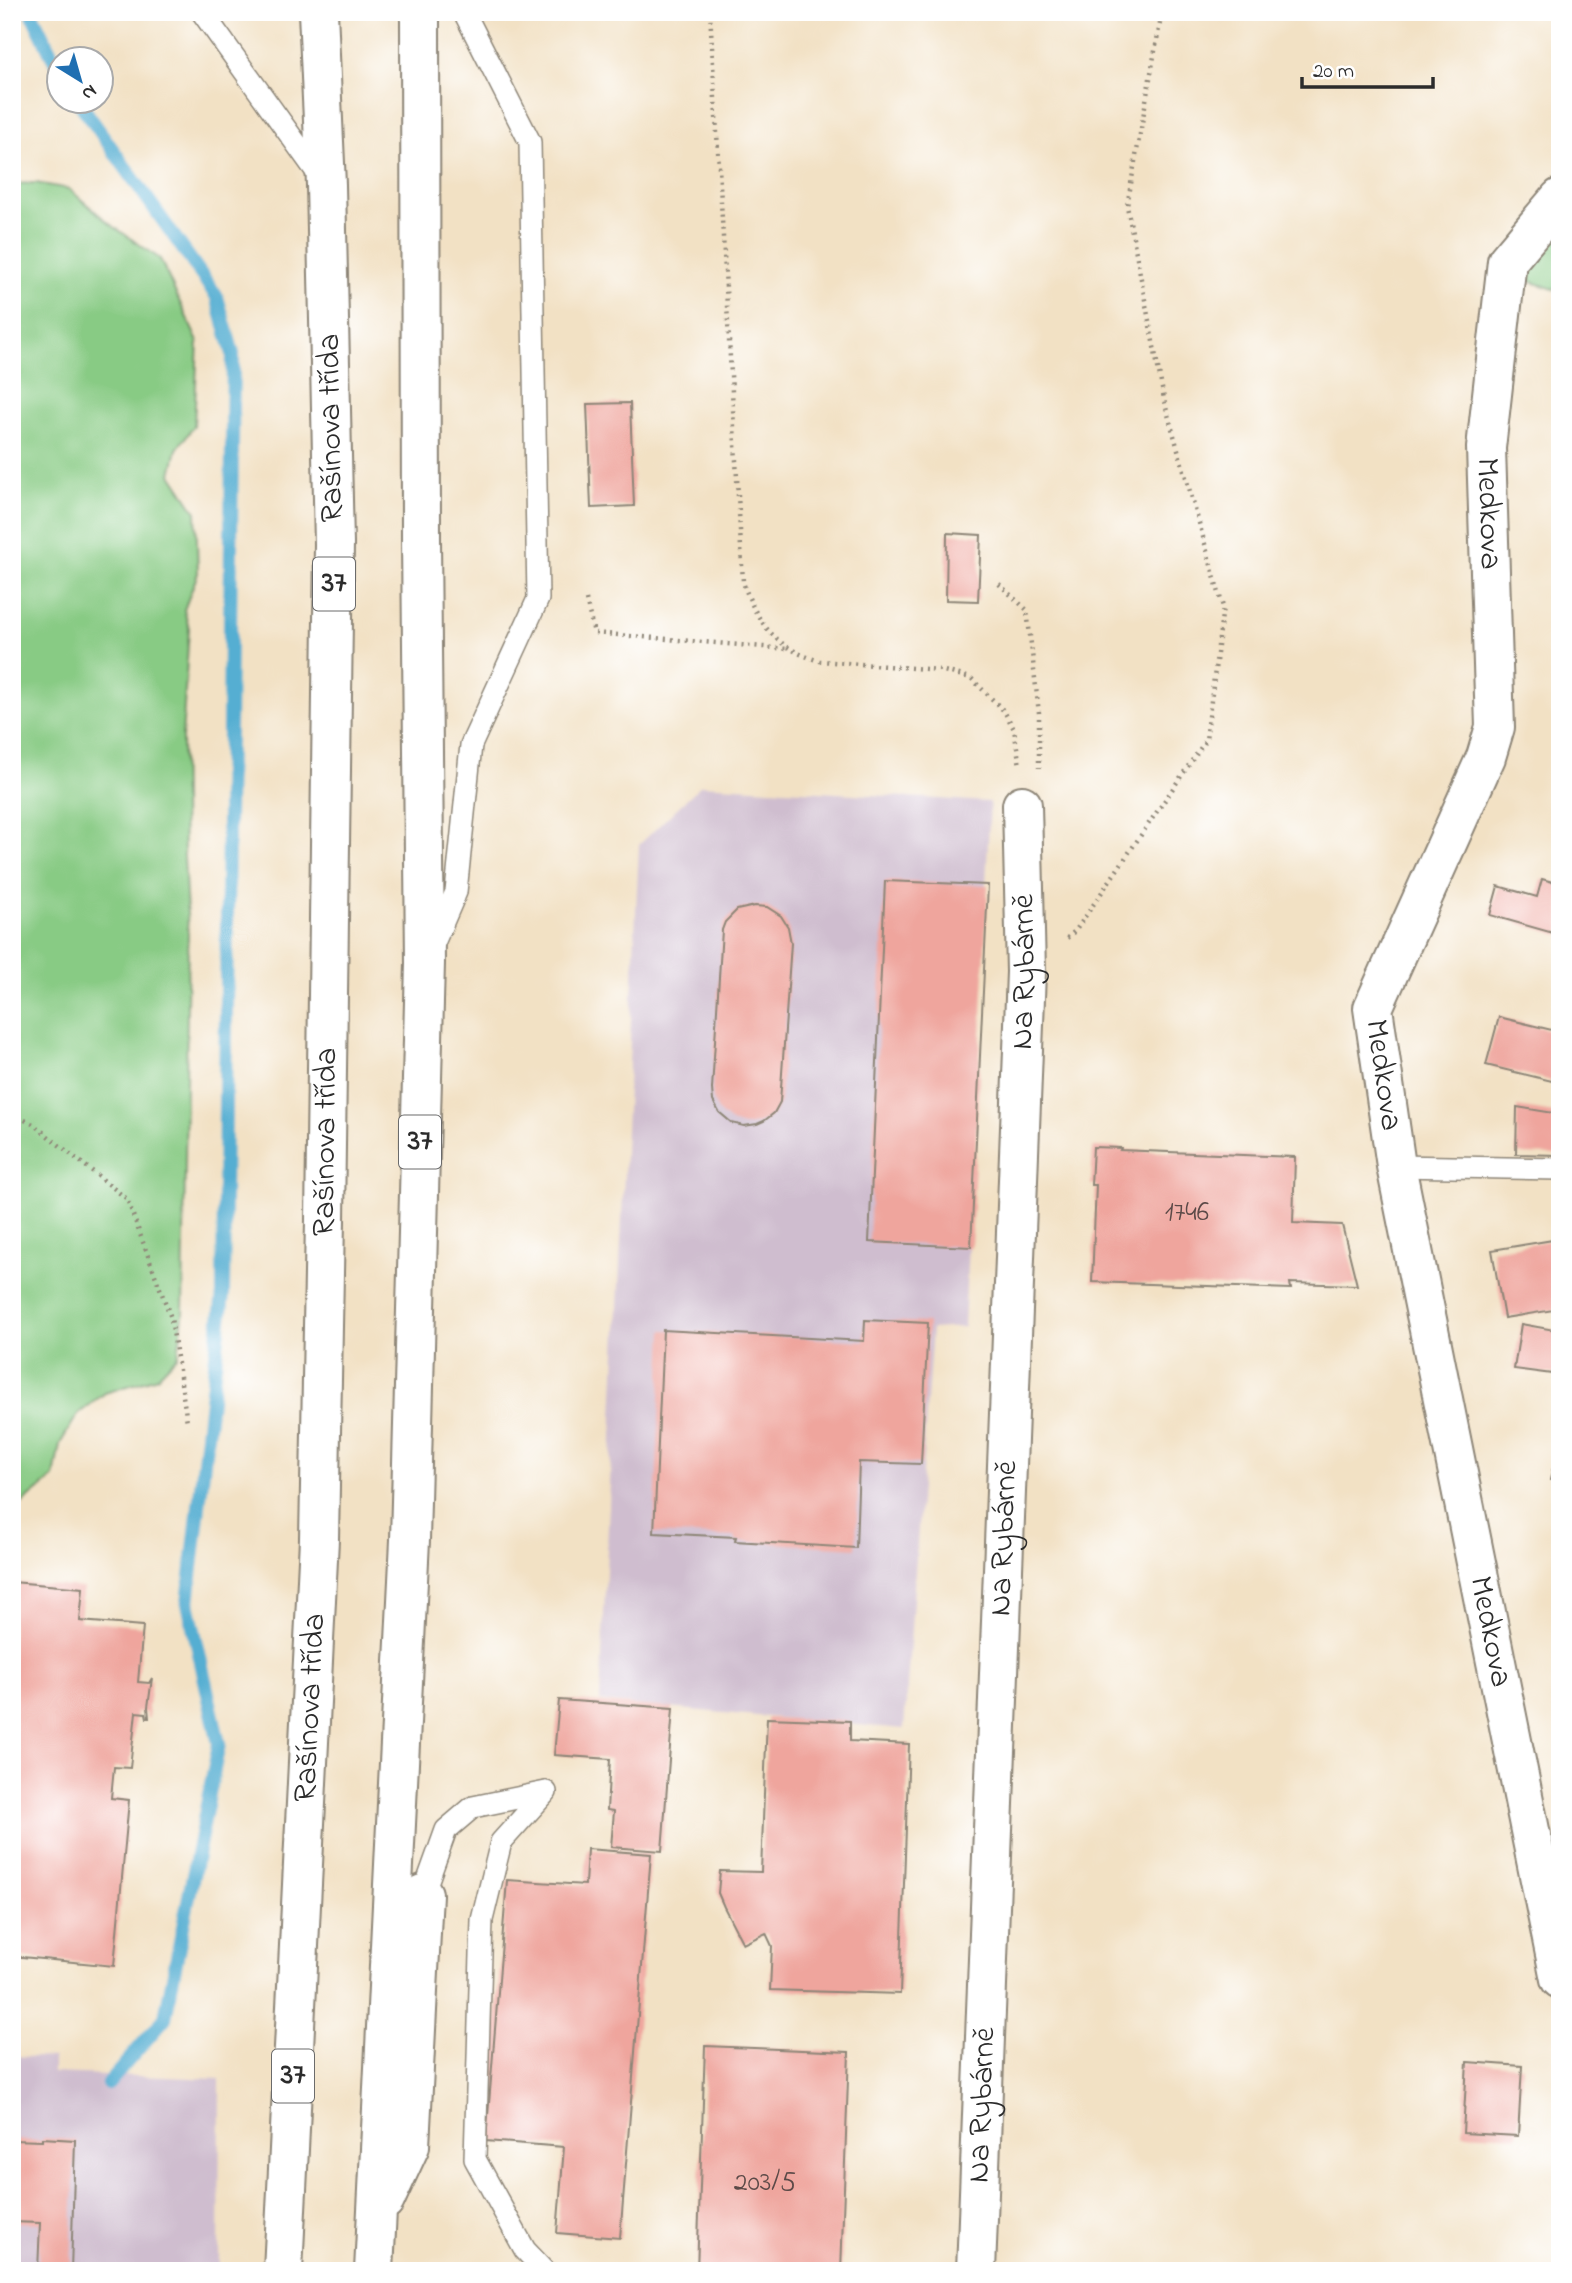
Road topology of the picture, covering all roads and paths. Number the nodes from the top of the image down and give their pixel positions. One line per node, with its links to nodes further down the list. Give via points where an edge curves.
1 (202, 12): 7 (lane)
2 (318, 12): 7 (main road, Rašínova třída / 37)
3 (420, 12): 13 (main road, 37)
4 (464, 12): 13 (lane, via 530,142 538,599 471,745 457,892)
5 (710, 12): 11 (path, via 743,582 761,621)
6 (1162, 12): 14 (path, via 1127,206 1165,404 1223,607 1206,740 1076,930)
7 (326, 185): 22 (main road, Rašínova třída / 37, via 334,544 325,1248 319,1539)
8 (1560, 198): 16 (main road, Medkova, via 1507,261 1486,449 1495,727 1486,757 1373,1008)
9 (999, 584): 12 (path, via 1027,610 1039,713 1038,804)
10 (586, 600): 11 (path, via 594,633)
11 (789, 649): 12 (path, via 820,661 940,670 971,678 1004,711 1014,729)
12 (1022, 814): 14 (main road, Na Rybárně)
13 (425, 963): 21 (main road, 37, via 410,1540)
14 (1026, 971): 25 (main road, Na Rybárně)
15 (12, 1114): 18 (path, via 33,1124 127,1199 171,1318)
16 (1396, 1166): 17 (lane); 20 (main road, Medkova)
17 (1560, 1169)
18 (187, 1422)
19 (423, 1894): 21 (main road, via 411,2146); 24 (lane, via 446,1830 473,1807 546,1792 501,1842 482,1920 475,2159 525,2250)
20 (1560, 1979)
21 (377, 2218): 23 (main road, 37)
22 (284, 2271)
23 (374, 2271)
24 (545, 2271)
25 (976, 2271)

